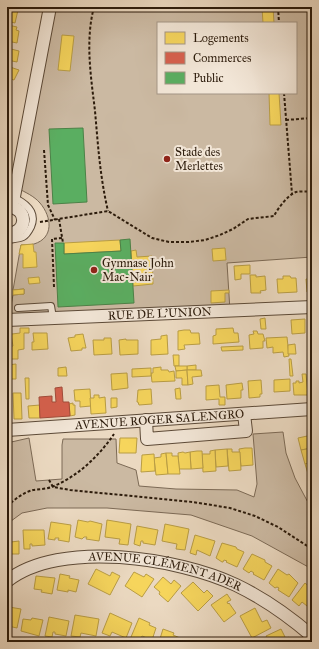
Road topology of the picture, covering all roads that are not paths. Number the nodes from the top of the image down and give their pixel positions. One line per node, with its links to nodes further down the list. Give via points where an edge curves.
1 (50, 7): 2 (street)
2 (11, 204): 3 (street, via 22,214 23,223 18,231); 3 (lane, via 28,207 33,215 33,222 25,236)
3 (7, 238)
4 (312, 307): 6 (street, RUE DE L'UNION)
5 (18, 308): 6 (lane, via 51,306)
6 (53, 318): 7 (street, RUE DE L'UNION)
7 (7, 320)
8 (312, 410): 9 (street, AVENUE ROGER SALENGRO)
9 (244, 414): 10 (street, AVENUE ROGER SALENGRO); 10 (street, via 246,431 147,439)
10 (146, 420): 11 (street, AVENUE ROGER SALENGRO)
11 (7, 430)
12 (7, 581): 13 (street, AVENUE CLÉMENT ADER, via 31,567 61,559 112,558 164,563 236,585 262,599)
13 (312, 636)

